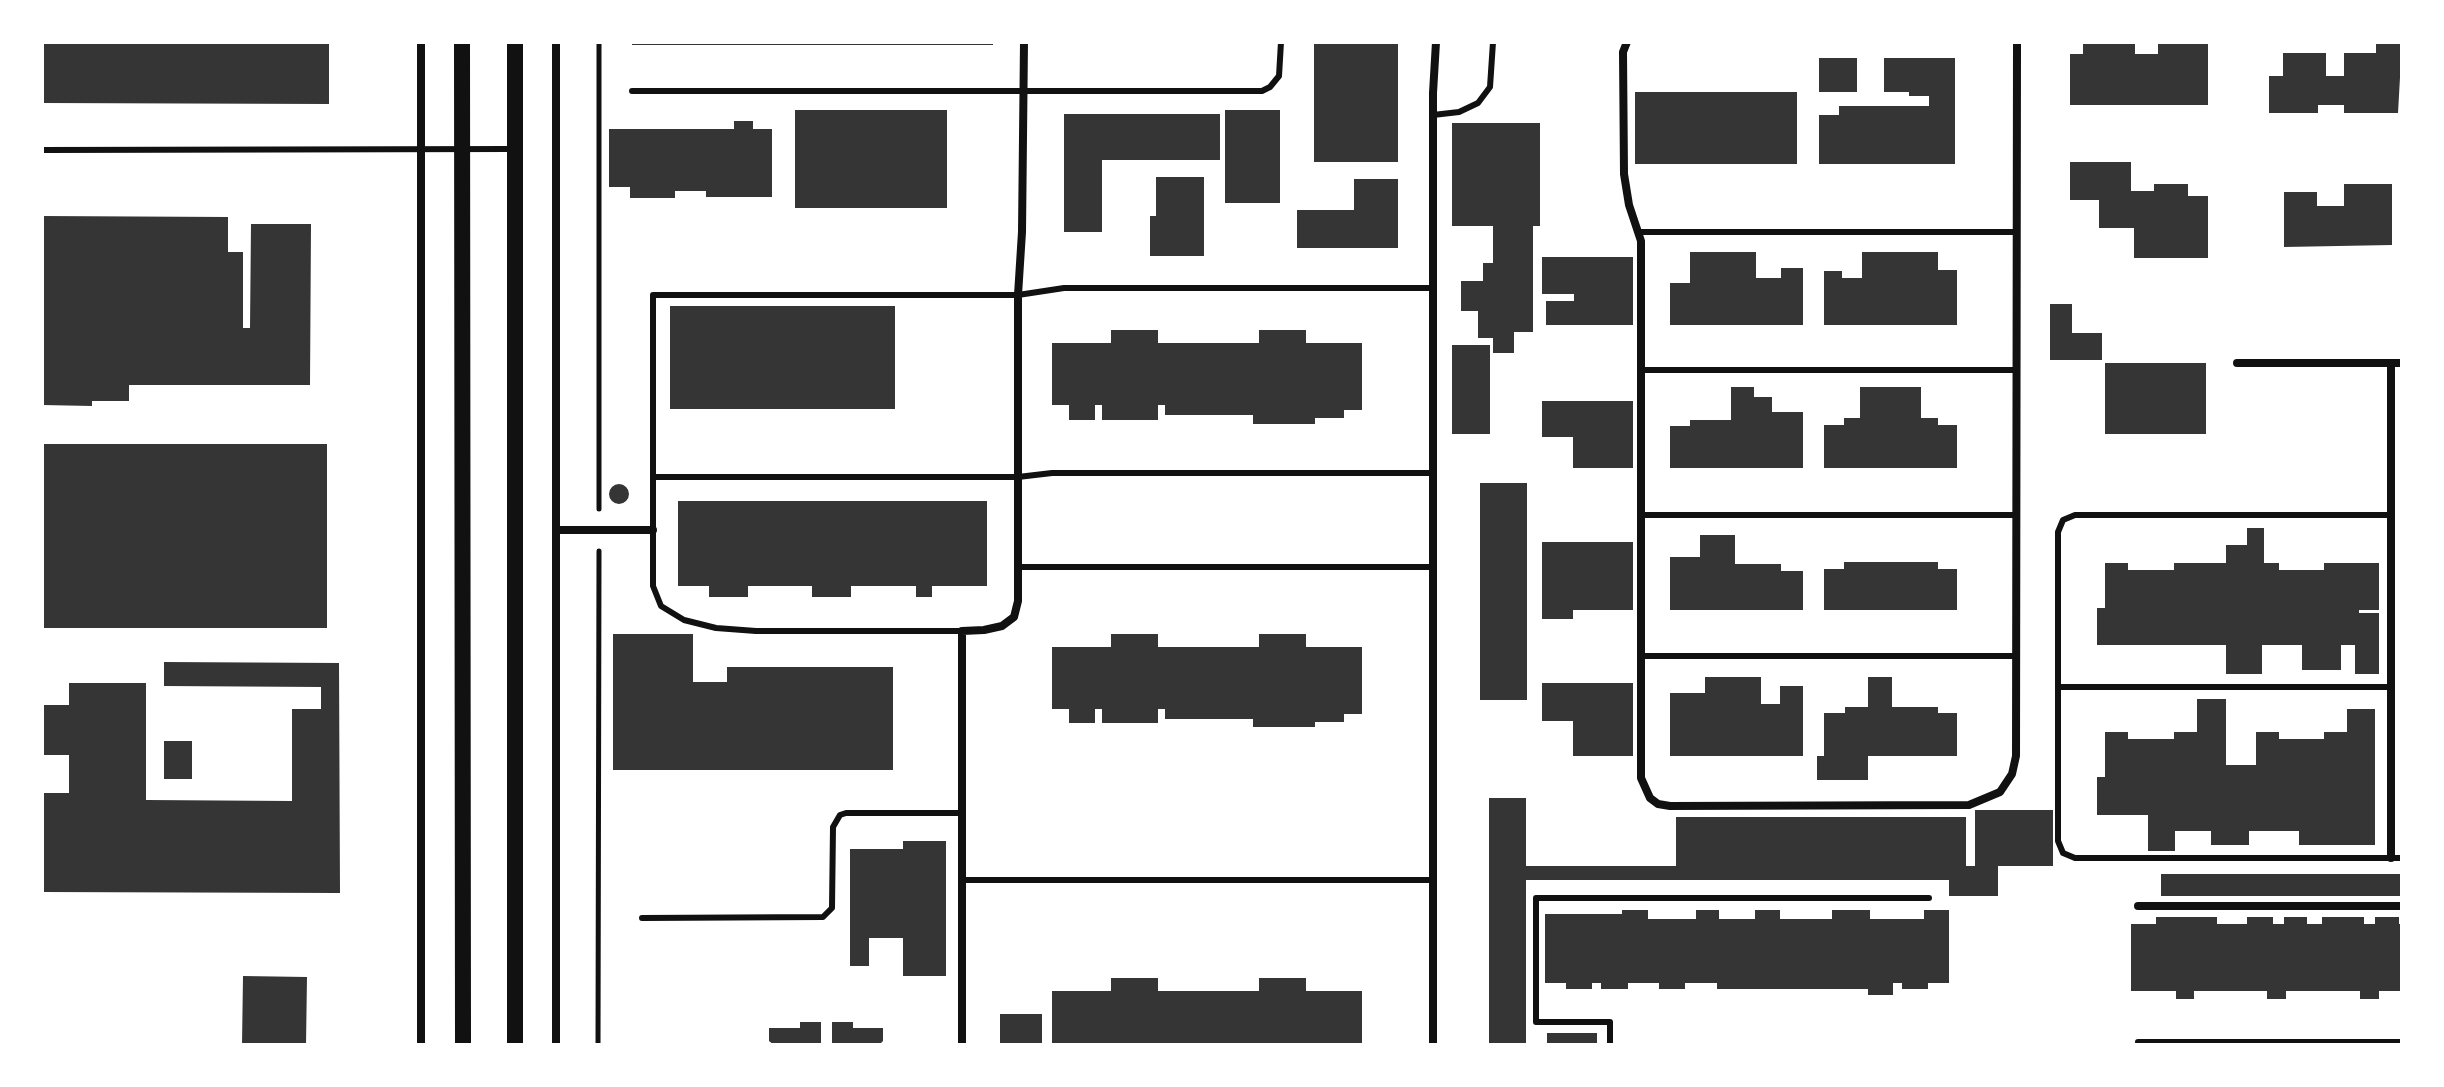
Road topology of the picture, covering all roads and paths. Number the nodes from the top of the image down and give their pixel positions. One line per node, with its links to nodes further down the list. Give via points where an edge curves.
1 (421, 42): 14 (street)
2 (462, 42): 15 (main road)
3 (515, 42): 16 (main road)
4 (556, 42): 33 (street)
5 (1024, 42): 12 (street)
6 (1281, 42): 12 (lane, via 1279,76 1262,91)
7 (1436, 42): 13 (street)
8 (1493, 42): 13 (lane, via 1490,87 1478,103)
9 (1627, 42): 18 (street, via 1624,174)
10 (2017, 42): 19 (street)
11 (632, 91): 12 (lane)
12 (1022, 91): 21 (street)
13 (1433, 115): 20 (street)
14 (421, 149): 15 (lane); 17 (lane); 55 (street)
15 (462, 149): 16 (lane); 56 (main road)
16 (515, 149): 57 (main road)
17 (42, 150)
18 (1640, 232): 19 (lane); 25 (street)
19 (2016, 232): 26 (street)
20 (1433, 288): 21 (lane, via 1064,288); 27 (street)
21 (1018, 295): 28 (lane, via 653,295); 29 (street)
22 (2237, 363): 23 (street)
23 (2391, 363): 24 (street); 32 (street)
24 (2402, 363)
25 (1641, 370): 26 (lane); 30 (street)
26 (2016, 370): 31 (street)
27 (1433, 473): 29 (lane); 36 (street)
28 (653, 477): 29 (lane); 34 (lane)
29 (1018, 477): 35 (street)
30 (1641, 515): 31 (lane); 40 (street)
31 (2016, 515): 41 (street)
32 (2391, 515): 37 (street); 42 (lane, via 2068,516 2058,532)
33 (556, 530): 34 (street); 58 (street)
34 (653, 530): 39 (lane, via 653,586 661,606 684,620 756,631)
35 (1018, 567): 36 (lane); 39 (street, via 1014,617 1002,626)
36 (1433, 567): 48 (street)
37 (2391, 573): 38 (lane); 43 (street)
38 (2402, 573)
39 (962, 631): 44 (street)
40 (1641, 656): 41 (lane); 41 (street, via 1641,778 1658,804 1959,806 2000,792 2016,765)
41 (2016, 656)
42 (2058, 687): 43 (lane); 45 (lane, via 2058,841 2069,857)
43 (2391, 687): 45 (street)
44 (962, 813): 47 (street); 52 (lane, via 840,815 833,827 832,908 823,917)
45 (2391, 858): 46 (lane)
46 (2402, 858)
47 (962, 880): 48 (lane); 59 (street)
48 (1433, 880): 60 (street)
49 (1929, 898): 61 (lane, via 1536,898 1536,1022 1610,1022)
50 (2138, 906): 51 (street)
51 (2402, 906)
52 (642, 918)
53 (2138, 1042): 54 (lane)
54 (2402, 1042)
55 (421, 1045)
56 (463, 1045)
57 (515, 1045)
58 (556, 1045)
59 (962, 1045)
60 (1433, 1045)
61 (1610, 1045)

